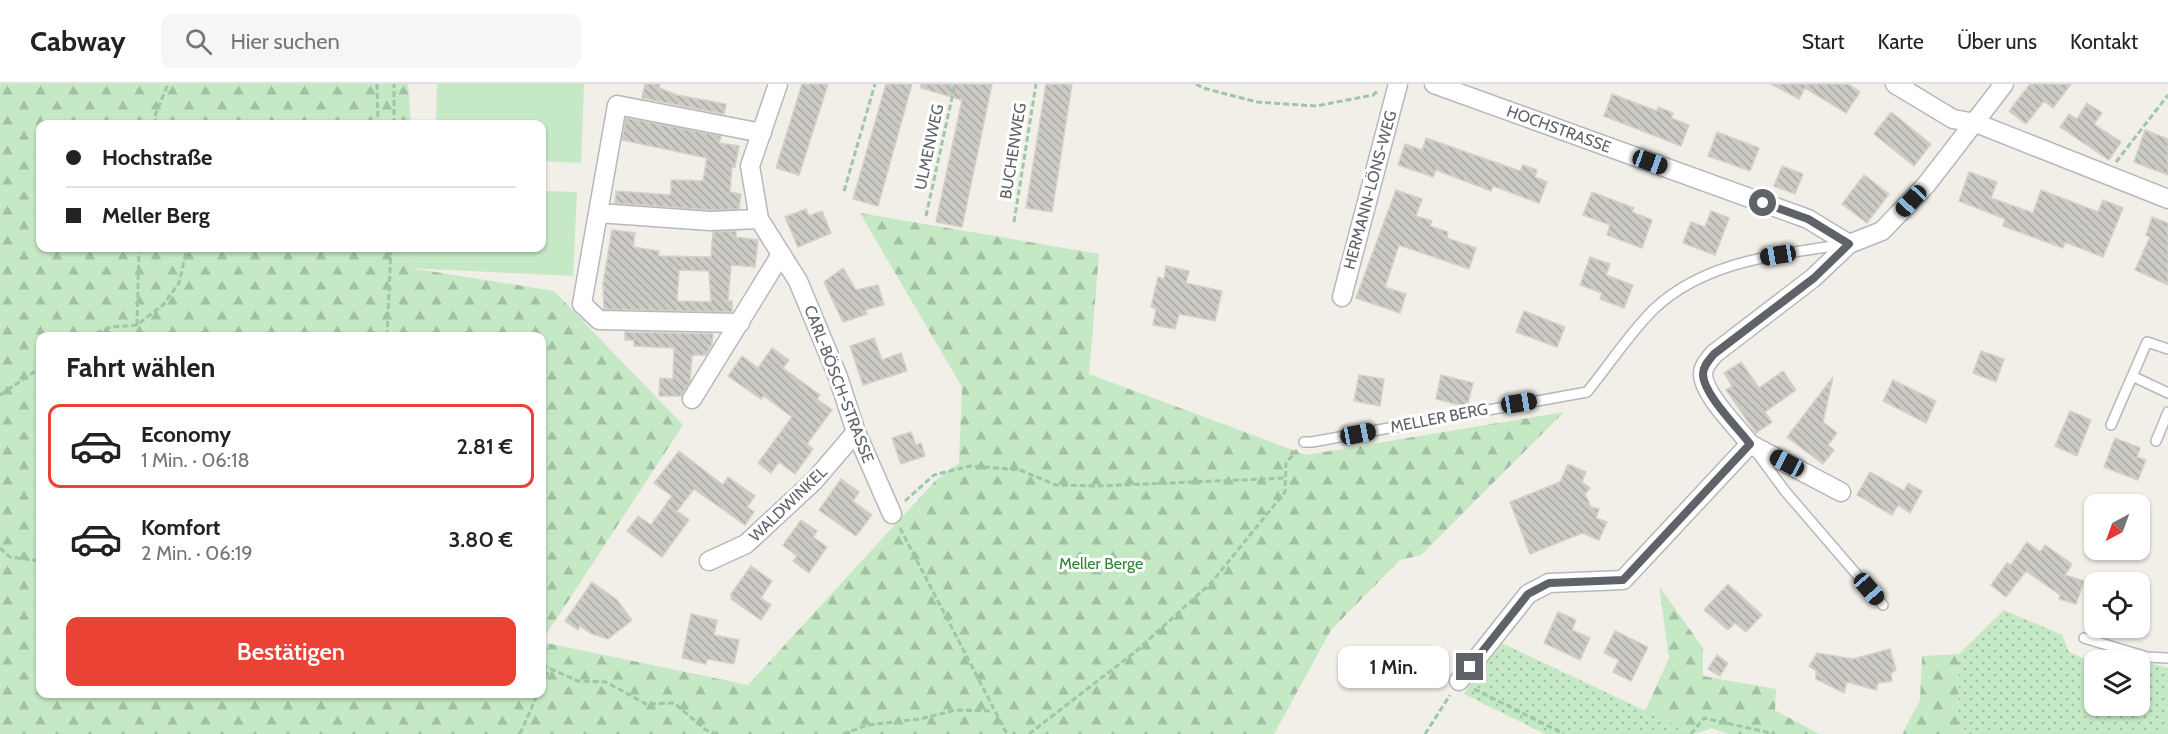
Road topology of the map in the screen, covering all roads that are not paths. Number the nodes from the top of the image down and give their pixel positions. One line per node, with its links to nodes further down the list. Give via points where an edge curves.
1 (778, 84): 7 (street, CARL-BÖSCH-STRASSE)
2 (1398, 84): 13 (street, HERMANN-LÖNS-WEG)
3 (1434, 84): 11 (street, HOCHSTRASSE, via 1808,219)
4 (1895, 84): 6 (street, via 1953,119)
5 (2004, 84): 6 (street)
6 (1976, 123): 8 (street); 11 (street, via 1882,231)
7 (762, 133): 9 (street, via 616,105); 10 (street, CARL-BÖSCH-STRASSE, via 750,166)
8 (2168, 200)
9 (598, 213): 10 (street, via 710,221); 14 (street, via 582,304 599,320)
10 (759, 219): 12 (street, CARL-BÖSCH-STRASSE)
11 (1849, 244): 23 (lane, MELLER BERG, via 1754,258 1698,278 1654,309 1587,392); 24 (street, via 1814,278 1705,364 1706,388)
12 (780, 256): 14 (street); 21 (street, CARL-BÖSCH-STRASSE, via 798,281 821,334)
13 (1342, 297)
14 (740, 323): 18 (street)
15 (2168, 349): 16 (lane, via 2147,342)
16 (2132, 376): 17 (lane); 20 (lane)
17 (2168, 393)
18 (692, 399)
19 (2168, 412): 22 (lane)
20 (2111, 425)
21 (856, 432): 26 (street, CARL-BÖSCH-STRASSE); 27 (street, WALDWINKEL, via 814,481 746,544)
22 (2156, 441)
23 (1304, 442)
24 (1750, 444): 25 (street); 28 (lane); 31 (street, via 1623,580 1549,583 1528,594)
25 (1841, 492)
26 (892, 514)
27 (709, 561)
28 (1883, 605)
29 (2084, 638): 30 (lane, via 2147,657)
30 (2168, 658)
31 (1459, 681)

